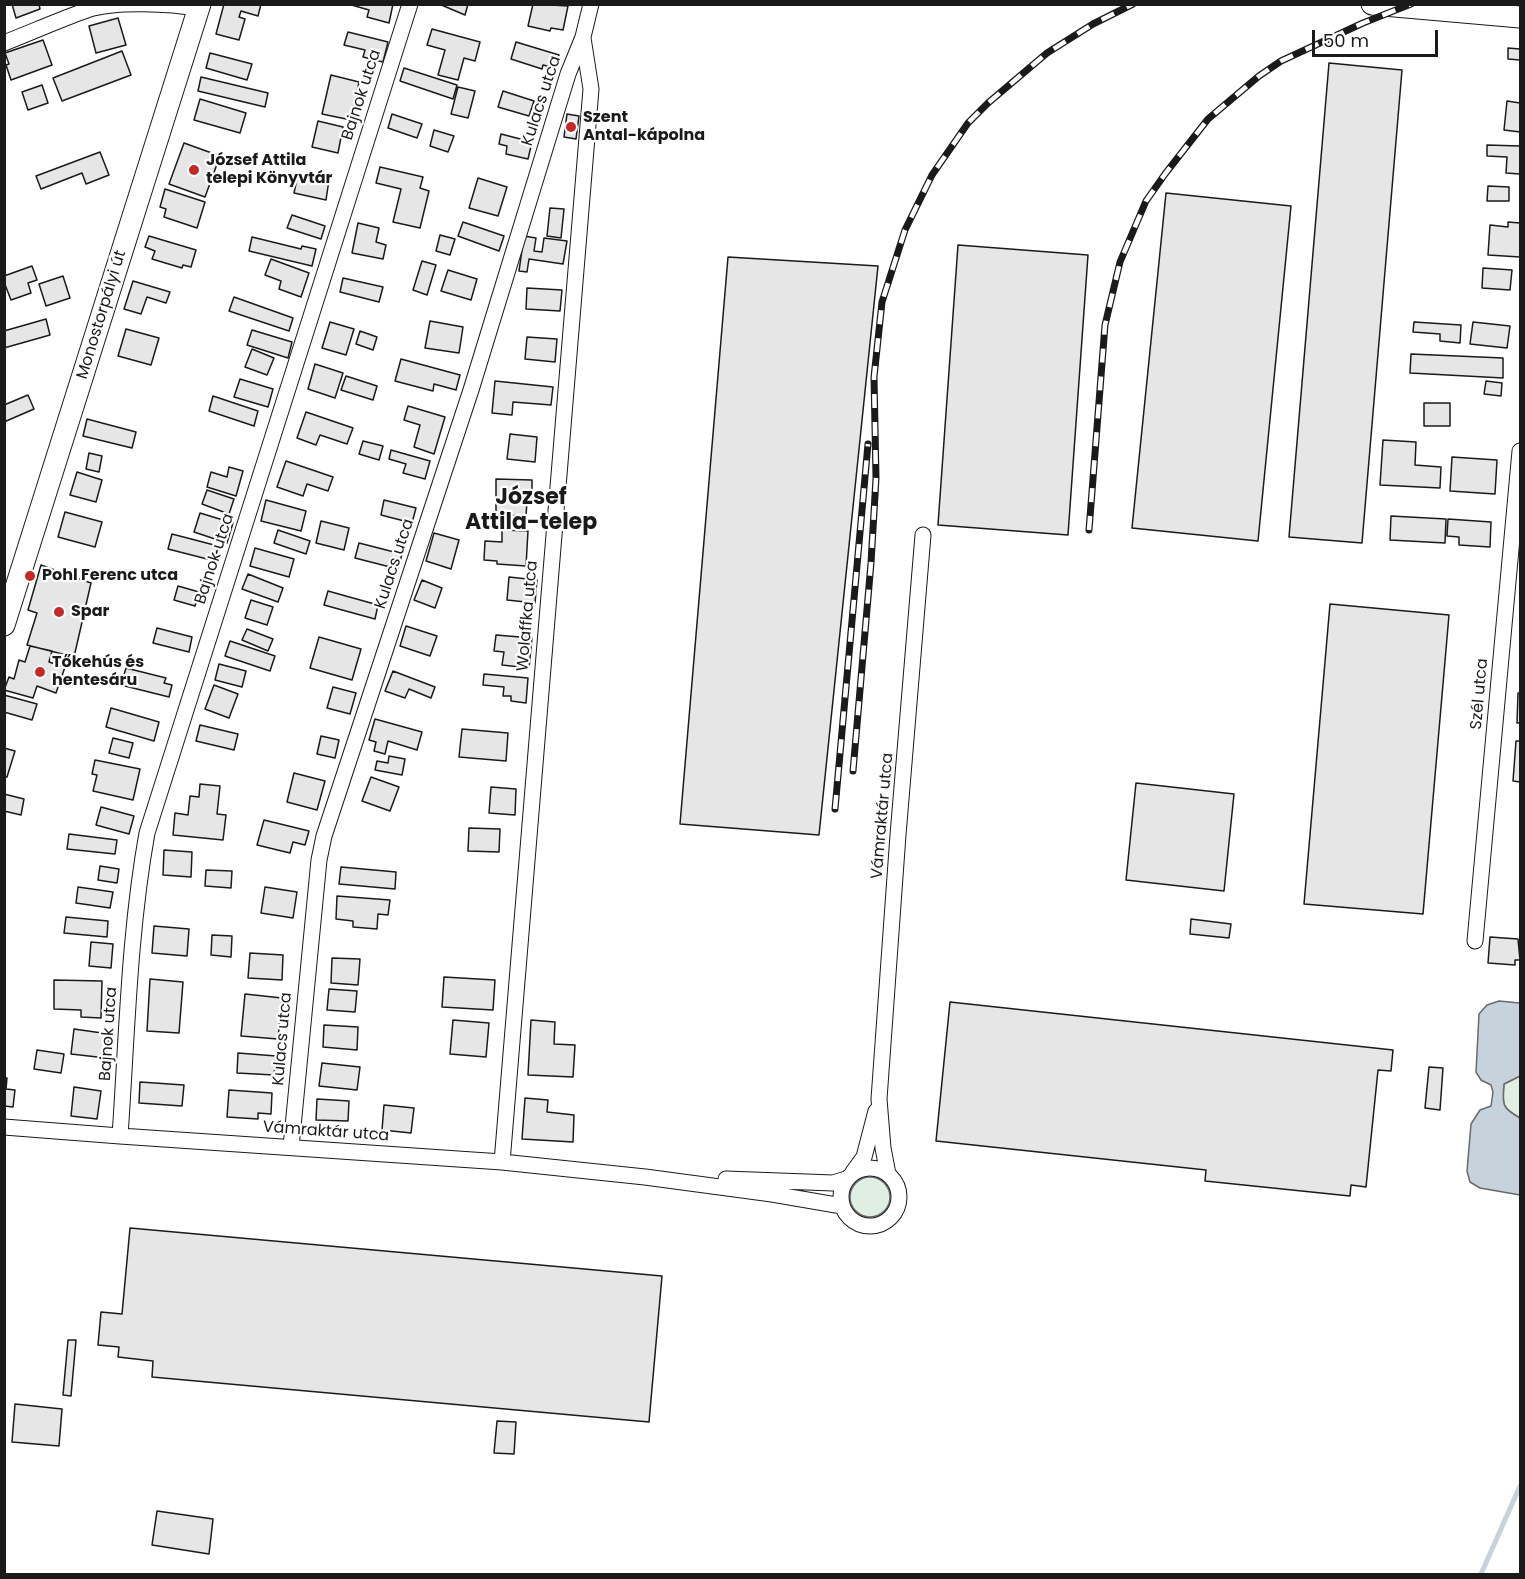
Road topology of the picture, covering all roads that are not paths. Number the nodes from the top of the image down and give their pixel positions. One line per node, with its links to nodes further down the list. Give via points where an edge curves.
1 (410, 4): 14 (street, Bajnok utca, via 147,833 135,920)
2 (591, 4): 6 (street, Kulacs utca)
3 (1372, 4): 5 (street)
4 (199, 7): 7 (street, via 117,5 89,9); 10 (street, Monostorpályi út)
5 (1521, 17)
6 (583, 37): 15 (street, Kulacs utca, via 324,836 317,871); 16 (street, Wolaffka utca, via 591,89)
7 (4, 43)
8 (1521, 451): 11 (street, Szél utca)
9 (923, 536): 12 (street, Vámraktár utca)
10 (4, 625)
11 (1475, 941)
12 (879, 1099): 17 (street, Vámraktár utca); 18 (street, Vámraktár utca, via 864,1157)
13 (4, 1126): 14 (street, Vámraktár utca)
14 (120, 1136): 15 (street, Vámraktár utca)
15 (291, 1147): 16 (street, Vámraktár utca)
16 (502, 1162): 19 (street, Vámraktár utca)
17 (888, 1174): 18 (street, via 877,1168 864,1168); 20 (street, via 896,1183 899,1202 885,1222 862,1225 846,1215)
18 (849, 1175): 19 (street, Vámraktár utca, via 832,1183); 20 (street, via 840,1197)
19 (645, 1177): 20 (street, Vámraktár utca)
20 (842, 1206)

